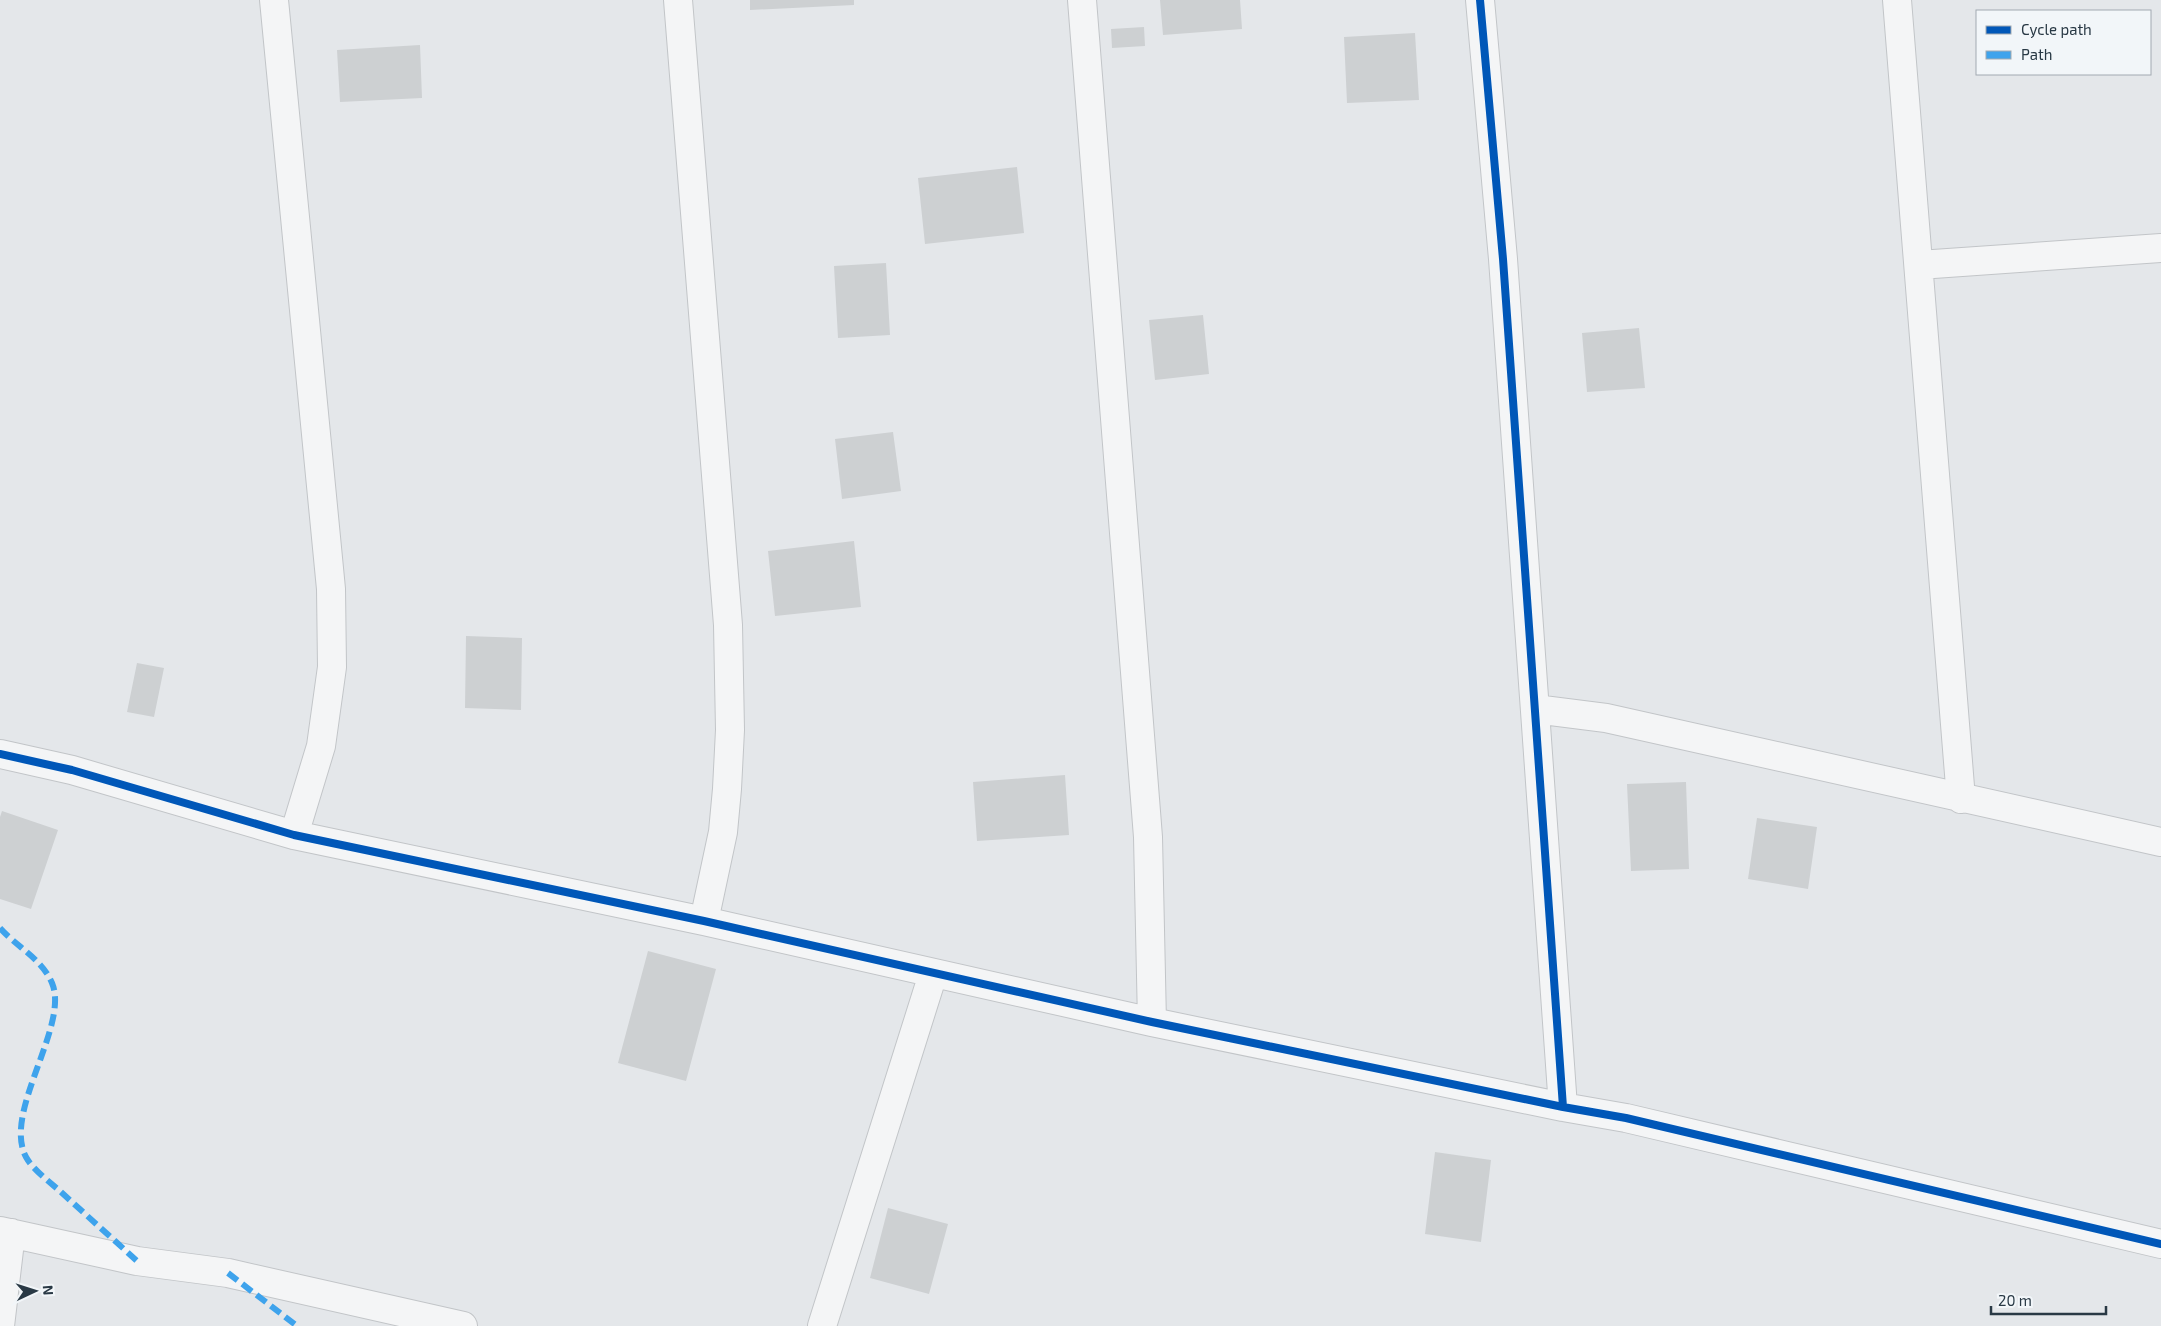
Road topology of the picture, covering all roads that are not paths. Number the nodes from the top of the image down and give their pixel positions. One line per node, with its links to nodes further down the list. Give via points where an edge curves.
1 (274, 0): 11 (street, via 331,599 332,667 322,738)
2 (678, 0): 13 (street, via 728,625 730,730 727,789 723,832)
3 (1082, 0): 15 (street, via 1148,837)
4 (1480, 0): 8 (street, via 1504,259)
5 (1897, 0): 7 (street)
6 (2161, 248): 7 (street)
7 (1919, 265): 10 (street)
8 (1535, 709): 10 (street, via 1606,718); 16 (street)
9 (0, 754): 11 (street, via 72,770)
10 (1961, 799): 12 (street)
11 (294, 835): 13 (street)
12 (2161, 842)
13 (704, 921): 14 (street)
14 (933, 974): 15 (street); 21 (street)
15 (1152, 1022): 16 (street)
16 (1563, 1107): 18 (street, via 1626,1118)
17 (5, 1232): 19 (street); 20 (street, via 137,1261 228,1273)
18 (2161, 1244)
19 (0, 1326)
20 (463, 1326)
21 (822, 1326)

